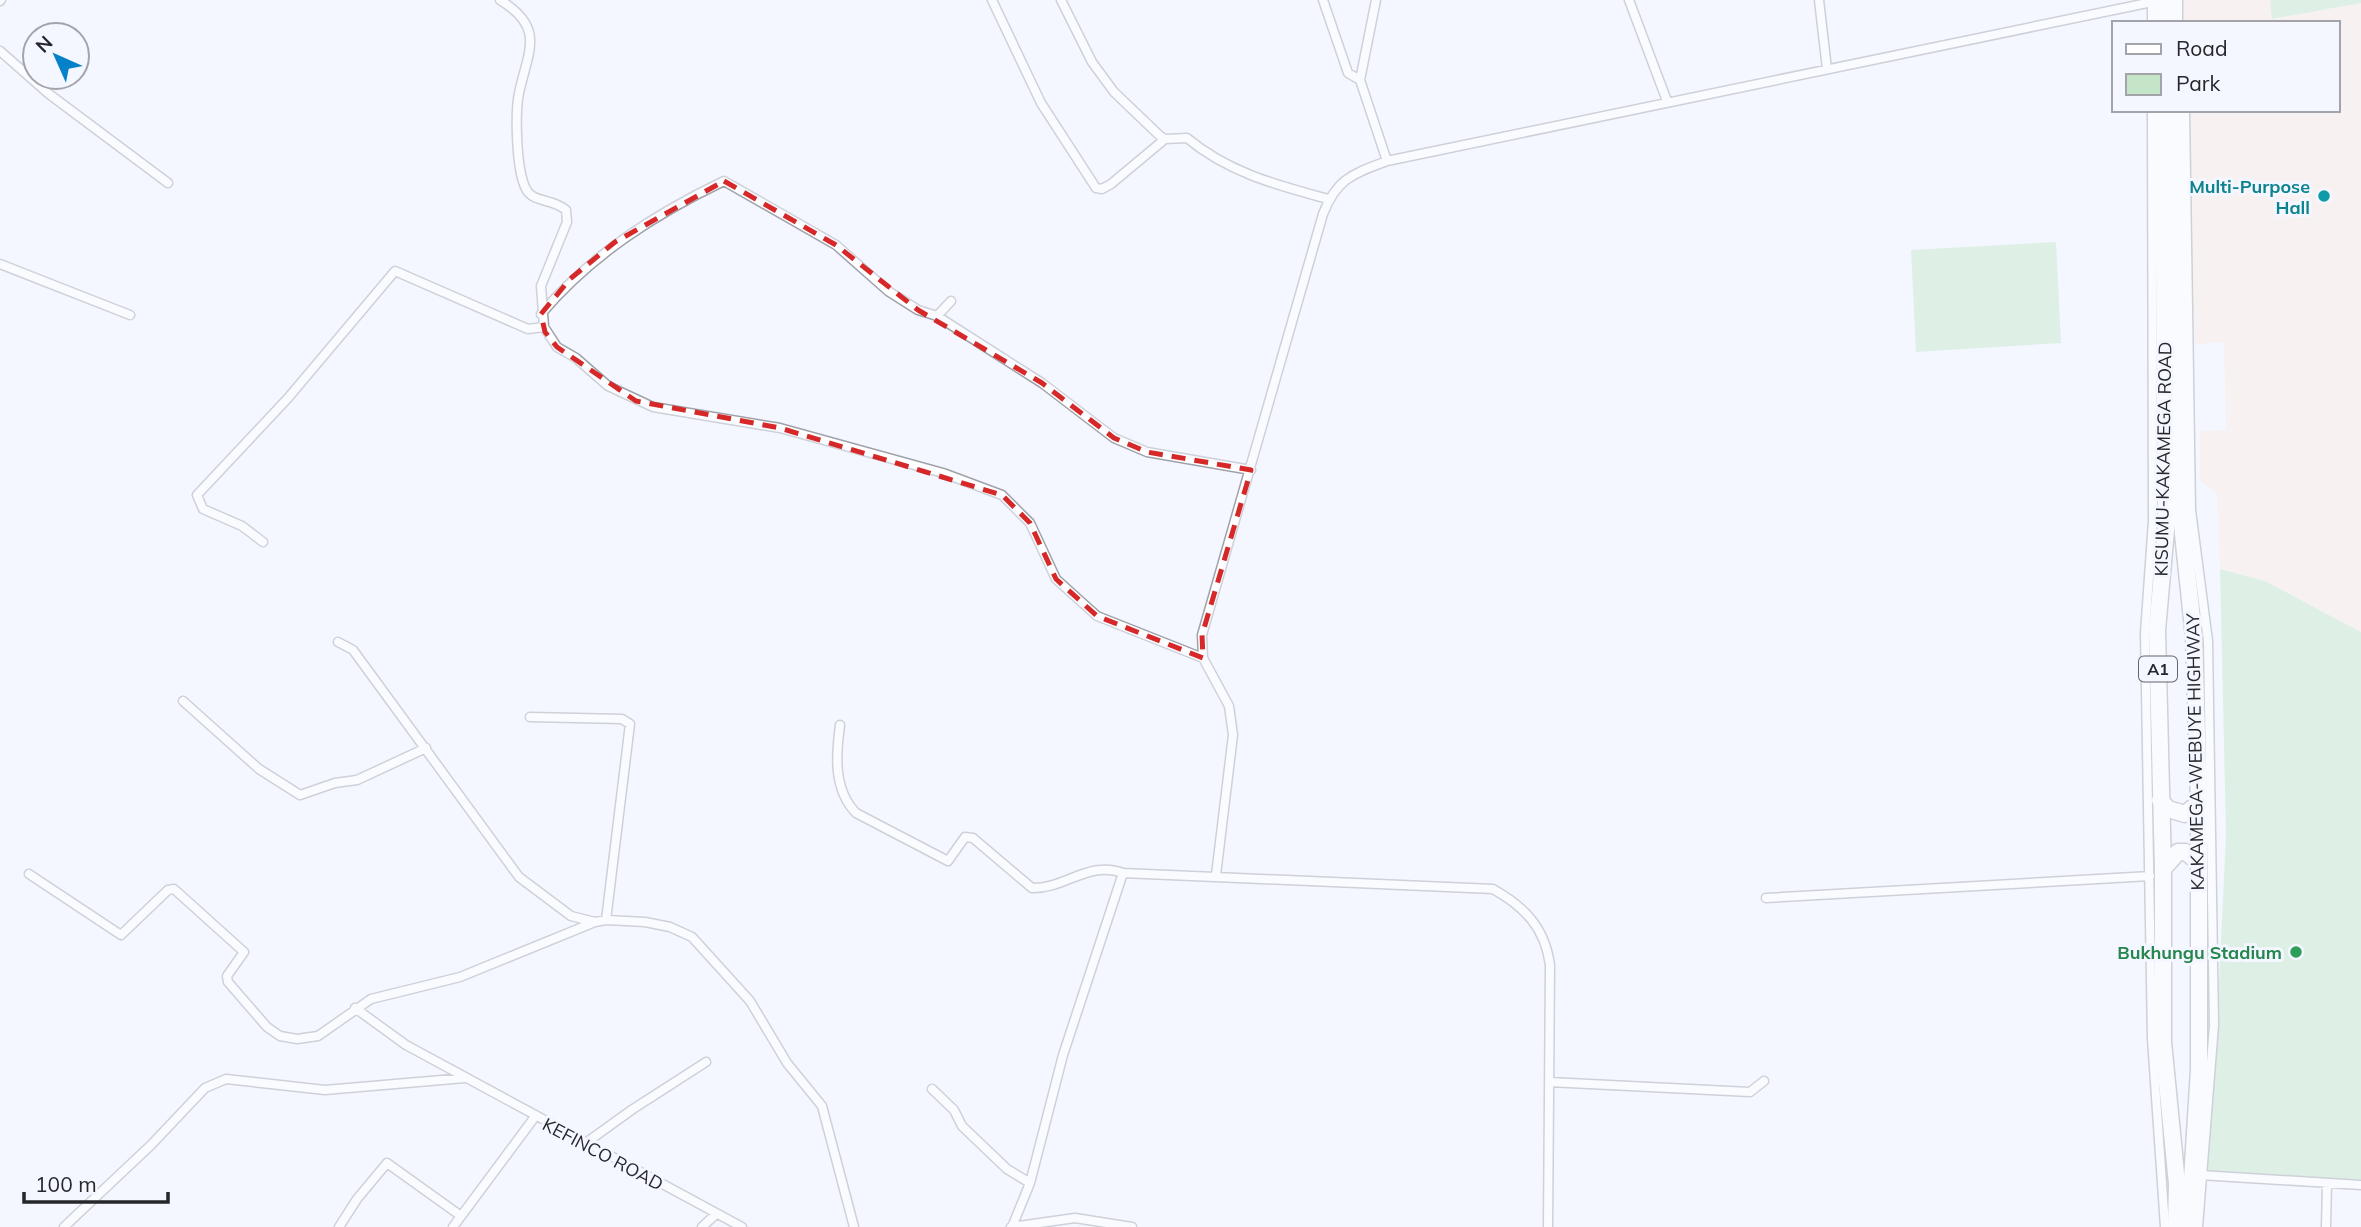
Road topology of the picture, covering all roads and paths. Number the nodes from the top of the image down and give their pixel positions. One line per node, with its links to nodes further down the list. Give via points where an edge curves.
1 (500, 0): 29 (street, via 515,9 533,43 519,95 521,173 526,190 566,210 567,222 541,286)
2 (992, 0): 23 (street, via 1041,103 1096,188 1111,184)
3 (1061, 0): 23 (street, via 1092,62 1114,92)
4 (1323, 0): 17 (street, via 1348,73)
5 (1376, 0): 17 (street)
6 (1629, 0): 18 (street)
7 (1819, 0): 16 (street)
8 (2174, 0): 13 (highway)
9 (2181, 0): 14 (street)
10 (2156, 1): 11 (street); 12 (highway); 16 (street)
11 (2152, 21)
12 (2161, 21)
13 (2174, 21)
14 (2182, 21)
15 (0, 51): 25 (street, via 49,94)
16 (1827, 69): 18 (street)
17 (1360, 80): 24 (street)
18 (1667, 101): 24 (street)
19 (2152, 112): 37 (street, via 2154,472)
20 (2163, 112): 35 (highway, KISUMU-KAKAMEGA ROAD / A1, via 2167,469)
21 (2175, 112): 38 (highway, KAKAMEGA-WEBUYE HIGHWAY / A1, via 2181,515)
22 (2185, 112): 36 (street, via 2191,510)
23 (1166, 139): 26 (street, via 1187,138 1211,158 1236,170)
24 (1387, 161): 26 (street, via 1351,174)
25 (168, 183)
26 (1328, 199): 33 (street)
27 (0, 264): 30 (street)
28 (951, 301): 31 (street)
29 (541, 314): 31 (street, via 570,279 615,242 724,181 836,245 888,291); 32 (street)
30 (131, 315)
31 (937, 316): 33 (street, via 1042,383 1114,438 1147,452)
32 (544, 327): 34 (street, via 528,329 395,271 288,398 197,495 203,509 242,526); 40 (street, via 557,346 608,386 636,401 780,428 943,473 1002,495 1030,523 1056,579 1097,616)
33 (1251, 470): 40 (street, via 1202,635)
34 (263, 542)
35 (2160, 607): 37 (street); 45 (highway, KISUMU-KAKAMEGA ROAD / A1)
36 (2203, 607): 38 (street); 64 (street, via 2208,641 2214,1025)
37 (2146, 625): 48 (street)
38 (2193, 626): 46 (highway, KAKAMEGA-WEBUYE HIGHWAY / A1)
39 (338, 642): 44 (street, via 353,650)
40 (1203, 658): 51 (street, via 1229,706 1233,735)
41 (183, 701): 44 (street, via 259,769 300,795 357,780)
42 (530, 717): 53 (street, via 622,719 630,724)
43 (840, 725): 49 (street, via 836,766 848,804 891,833 948,860 965,836 973,838 1032,888 1102,868)
44 (425, 748): 54 (street, via 519,877 571,916)
45 (2160, 800): 46 (highway, via 2179,814); 48 (highway, KISUMU-KAKAMEGA ROAD / A1)
46 (2199, 803): 47 (highway, KAKAMEGA-WEBUYE HIGHWAY / A1)
47 (2198, 862): 48 (highway, via 2186,852 2178,852); 63 (highway, KAKAMEGA-WEBUYE HIGHWAY / A1, via 2200,1070)
48 (2156, 872): 52 (street); 79 (street, via 2152,1039); 80 (highway, KISUMU-KAKAMEGA ROAD / A1)
49 (1123, 873): 51 (street); 65 (street, via 1063,1055)
50 (29, 874): 55 (street, via 121,935 174,889 244,952 227,976 228,982 267,1027 281,1035 297,1039 318,1036)
51 (1216, 875): 59 (street, via 1493,889 1512,900 1527,912 1547,945)
52 (1766, 898)
53 (606, 919): 54 (street); 75 (street, via 670,927 692,937 750,1001 787,1063 822,1106)
54 (595, 922): 55 (street, via 460,976 371,999)
55 (355, 1008): 57 (street, KEFINCO ROAD, via 406,1045)
56 (706, 1062): 62 (street)
57 (465, 1078): 61 (street, KEFINCO ROAD); 70 (street, via 325,1090 226,1079 215,1082)
58 (1764, 1081): 59 (street, via 1750,1092)
59 (1549, 1082): 78 (street)
60 (932, 1089): 65 (street, via 954,1110 962,1126 1007,1169)
61 (534, 1118): 62 (street, KEFINCO ROAD); 69 (street)
62 (587, 1143): 68 (street, KEFINCO ROAD)
63 (2192, 1159): 64 (street); 81 (highway, KAKAMEGA-WEBUYE HIGHWAY / A1)
64 (2200, 1175): 66 (street); 82 (street)
65 (1030, 1183): 76 (street)
66 (2327, 1184): 67 (street); 83 (street)
67 (2361, 1185)
68 (715, 1215): 73 (street); 74 (street, KEFINCO ROAD)
69 (461, 1216): 71 (street, via 387,1163); 72 (street)
70 (64, 1227)
71 (339, 1227)
72 (453, 1227)
73 (702, 1227)
74 (742, 1227)
75 (854, 1227)
76 (1012, 1227): 77 (street, via 1075,1218)
77 (1132, 1227)
78 (1548, 1227)
79 (2165, 1227)
80 (2176, 1227)
81 (2189, 1227)
82 (2198, 1227)
83 (2326, 1227)

